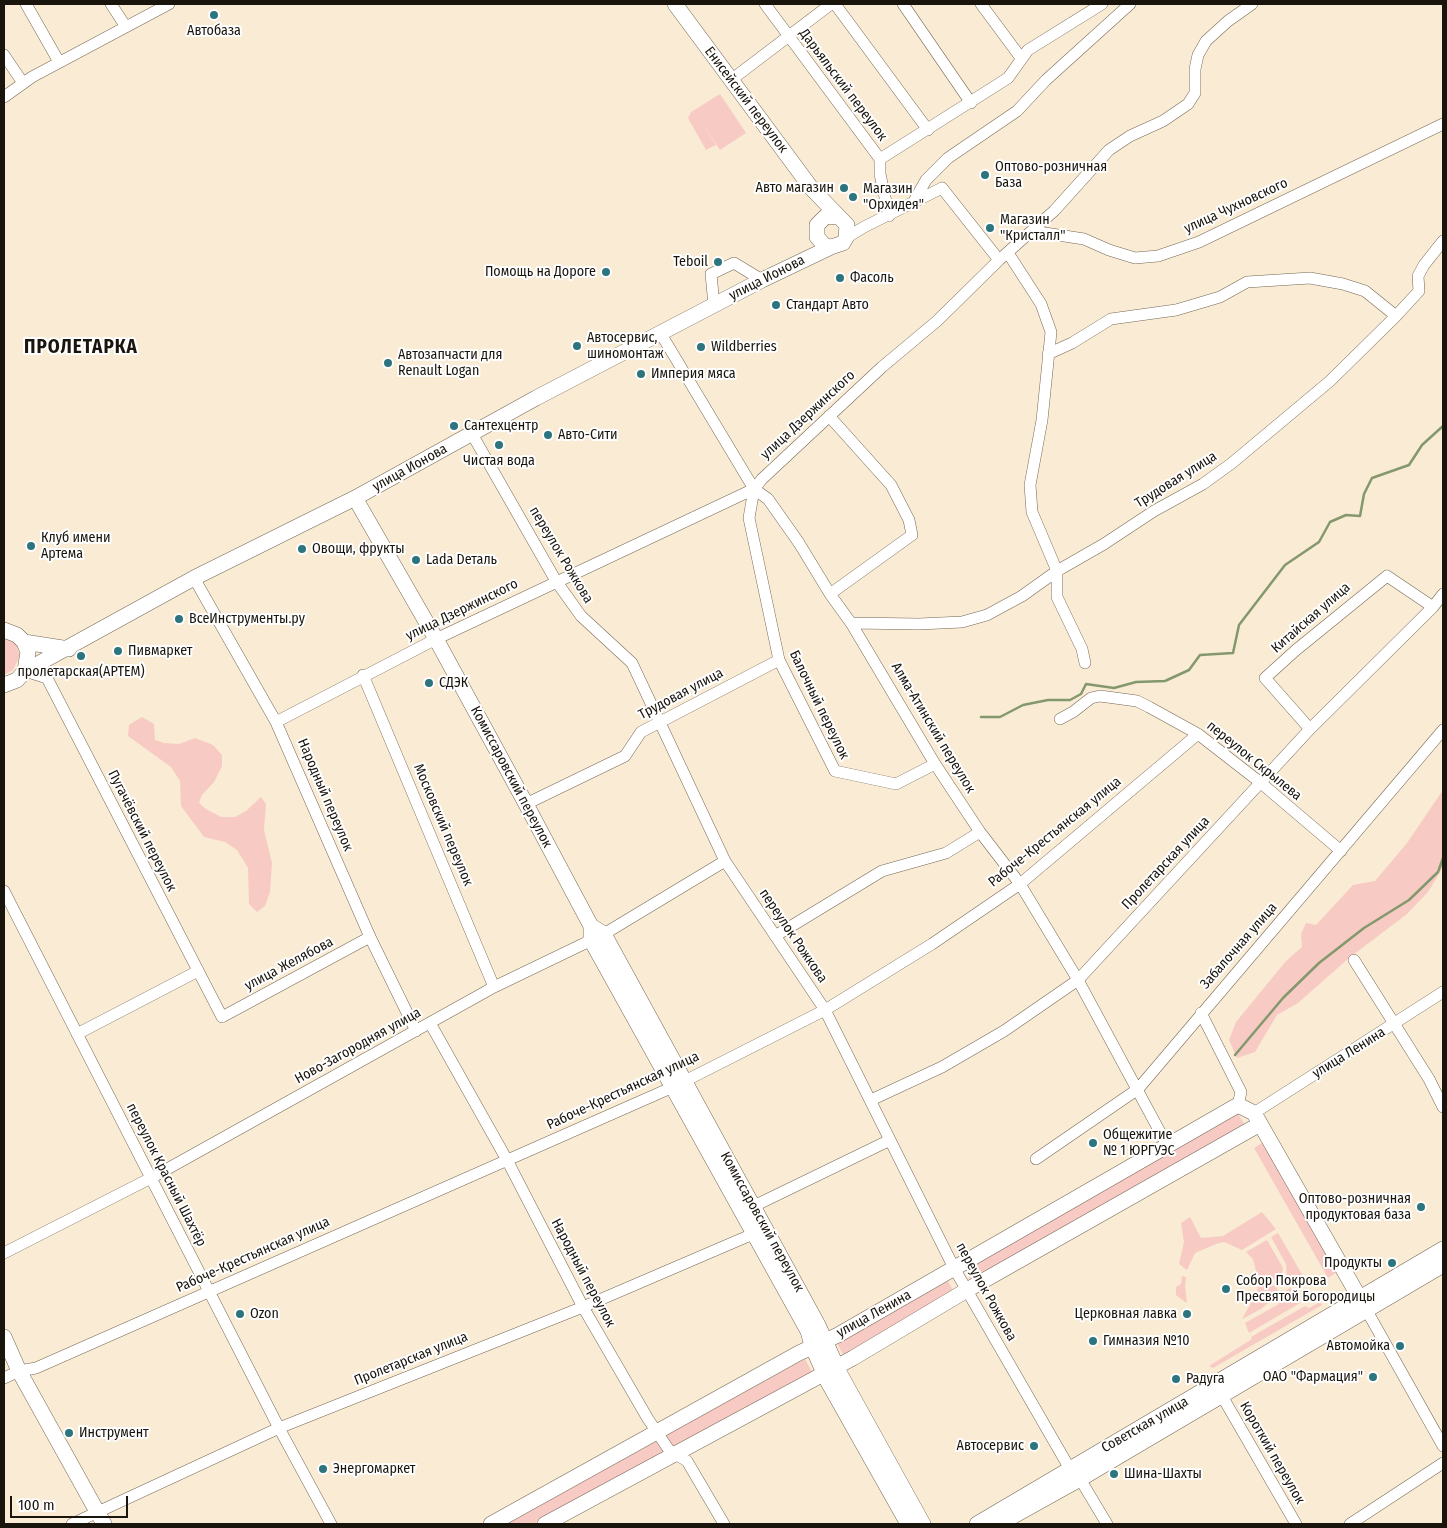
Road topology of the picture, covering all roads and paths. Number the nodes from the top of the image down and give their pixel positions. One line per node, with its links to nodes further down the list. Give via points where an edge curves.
1 (26, 4): 16 (street)
2 (111, 4): 12 (street)
3 (169, 4): 12 (street)
4 (675, 4): 17 (main road, Енисейский переулок)
5 (765, 4): 13 (street, Дарьяльский переулок)
6 (833, 4): 13 (street); 22 (street)
7 (903, 4): 20 (street)
8 (981, 4): 15 (street)
9 (1102, 4): 15 (street, via 1028,50)
10 (1130, 4): 25 (street, via 1046,80 1017,111 948,158 926,180)
11 (1252, 4): 29 (street, улица Дзержинского, via 1206,41 1198,55 1195,93 1188,104 1109,150)
12 (126, 27): 16 (street)
13 (788, 36): 17 (street); 23 (street, Дарьяльский переулок)
14 (4, 55): 18 (street)
15 (1021, 58): 20 (street, via 1008,78)
16 (59, 62): 18 (street)
17 (731, 80): 24 (main road, Енисейский переулок)
18 (23, 83): 19 (street)
19 (4, 97)
20 (970, 103): 22 (street)
21 (1443, 124): 29 (street, улица Чухновского, via 1199,242 1158,256 1135,258 1084,239)
22 (928, 130): 23 (street)
23 (880, 159): 26 (street)
24 (818, 197): 27 (main road, Енисейский переулок); 28 (main road, via 820,212)
25 (913, 203): 26 (street); 32 (street, via 942,188)
26 (889, 216): 27 (street, via 864,226)
27 (844, 227): 28 (main road, via 826,216); 31 (main road, via 837,246)
28 (816, 228): 31 (main road, via 820,242); 33 (main road, via 808,251)
29 (1032, 231): 32 (street, улица Дзержинского)
30 (1443, 241): 36 (street, Трудовая улица, via 1418,276 1419,291)
31 (831, 247): 33 (main road, улица Ионова)
32 (1003, 257): 38 (street, via 1040,304 1051,332); 39 (street, улица Дзержинского)
33 (784, 269): 34 (main road, улица Ионова)
34 (762, 280): 35 (main road, улица Ионова); 35 (street, via 734,263 711,274)
35 (714, 305): 37 (main road, улица Ионова)
36 (1396, 316): 38 (street, via 1365,291 1343,284 1310,278 1247,282 1220,297 1176,310 1111,318); 43 (street, Трудовая улица, via 1330,381 1232,463 1203,484)
37 (661, 334): 40 (main road, улица Ионова); 41 (street, Алма-Атинский переулок)
38 (1048, 354): 43 (street, via 1042,420 1030,485 1032,512)
39 (829, 416): 41 (street, улица Дзержинского); 46 (street, via 891,484 909,520 912,535)
40 (472, 434): 42 (main road, улица Ионова); 45 (street, переулок Рожкова)
41 (754, 488): 45 (street, улица Дзержинского); 46 (street, Алма-Атинский переулок, via 768,499); 54 (street, Балочный переулок, via 749,518)
42 (355, 498): 44 (main road, улица Ионова); 51 (main road, Комиссаровский переулок)
43 (1057, 571): 49 (street, Трудовая улица, via 1001,608 962,622); 55 (street, via 1057,597 1082,649)
44 (194, 578): 53 (main road, улица Ионова); 60 (street, Народный переулок)
45 (556, 581): 51 (street, улица Дзержинского); 61 (street, переулок Рожкова, via 581,616 632,663)
46 (830, 594): 49 (street, Алма-Атинский переулок)
47 (1443, 594): 48 (street, Пролетарская улица)
48 (1433, 607): 62 (street, Пролетарская улица); 62 (street, Китайская улица, via 1386,576 1265,678)
49 (851, 623): 65 (street, Алма-Атинский переулок)
50 (4, 630): 52 (main road, via 17,634)
51 (436, 639): 57 (street, улица Дзержинского); 67 (main road, Комиссаровский переулок)
52 (24, 642): 53 (main road); 56 (main road, via 28,652)
53 (69, 649): 56 (main road, улица Ионова)
54 (779, 660): 61 (street, Трудовая улица); 65 (street, Балочный переулок, via 835,771 896,784)
55 (1085, 663)
56 (25, 671): 58 (main road, улица Ионова, via 17,680); 77 (street, Пугачёвский переулок, via 47,678)
57 (363, 675): 60 (street, улица Дзержинского); 79 (street, Московский переулок)
58 (4, 685)
59 (1060, 719): 64 (street, переулок Скрылева, via 1091,698 1112,697 1136,702)
60 (276, 722): 75 (street, Народный переулок)
61 (659, 722): 67 (street, Трудовая улица, via 641,732 625,756); 70 (street, переулок Рожкова)
62 (1310, 729): 66 (street, Пролетарская улица)
63 (1443, 730): 69 (street, Забалочная улица)
64 (1198, 734): 66 (street, переулок Скрылева); 71 (street, Рабоче-Крестьянская улица)
65 (935, 764): 68 (street, Алма-Атинский переулок)
66 (1261, 783): 69 (street, переулок Скрылева); 78 (street, Пролетарская улица)
67 (526, 804): 73 (main road, Комиссаровский переулок)
68 (980, 832): 71 (street, Алма-Атинский переулок); 74 (street, via 946,853 882,871)
69 (1341, 851): 82 (street, Забалочная улица)
70 (725, 861): 73 (street, Ново-Загородняя улица); 74 (street, переулок Рожкова)
71 (1020, 884): 78 (street, Алма-Атинский переулок); 81 (street, Рабоче-Крестьянская улица, via 932,944)
72 (4, 891): 87 (street, переулок Красный Шахтёр)
73 (595, 933): 79 (street, Ново-Загородняя улица); 88 (main road, Комиссаровский переулок)
74 (775, 936): 81 (street, переулок Рожкова)
75 (370, 937): 83 (street, улица Желябова); 86 (street, Народный переулок)
76 (1354, 960): 85 (street)
77 (198, 971): 83 (street, Пугачёвский переулок); 87 (street)
78 (1078, 980): 89 (street, Алма-Атинский переулок); 90 (street, Пролетарская улица, via 1004,1032 942,1067)
79 (494, 987): 84 (street, Ново-Загородняя улица)
80 (1443, 992): 85 (street, улица Ленина)
81 (825, 1010): 88 (street, Рабоче-Крестьянская улица); 90 (street, переулок Рожкова)
82 (1201, 1013): 89 (street, Забалочная улица); 91 (street, via 1241,1092)
83 (222, 1017)
84 (430, 1023): 86 (street, Ново-Загородняя улица); 97 (street, Народный переулок)
85 (1394, 1024): 92 (street); 93 (street, улица Ленина)
86 (416, 1031): 98 (street, Ново-Загородняя улица)
87 (77, 1034): 98 (street, переулок Красный Шахтёр)
88 (679, 1084): 97 (street, Рабоче-Крестьянская улица); 99 (main road, Комиссаровский переулок); 100 (main road, Комиссаровский переулок)
89 (1138, 1088): 95 (street, Алма-Атинский переулок); 96 (street, Забалочная улица)
90 (871, 1100): 94 (street, переулок Рожкова)
91 (1238, 1105): 93 (main road); 95 (main road, улица Ленина)
92 (1443, 1107)
93 (1257, 1118): 105 (main road, улица Ленина); 107 (main road)
94 (888, 1141): 99 (street); 104 (street, переулок Рожкова)
95 (1168, 1145): 104 (main road, улица Ленина)
96 (1036, 1159)
97 (507, 1160): 106 (street, Рабоче-Крестьянская улица); 108 (street, Народный переулок)
98 (151, 1178): 102 (street, Ново-Загородняя улица); 106 (street, переулок Красный Шахтёр)
99 (754, 1206): 100 (main road, Комиссаровский переулок)
100 (760, 1231): 108 (street, Пролетарская улица); 110 (main road, Комиссаровский переулок, via 818,1325)
101 (1443, 1249): 107 (main road, Советская улица)
102 (4, 1253)
103 (1443, 1265): 107 (main road, Советская улица)
104 (954, 1268): 105 (street, переулок Рожкова); 110 (main road, улица Ленина)
105 (967, 1290): 111 (main road, улица Ленина); 120 (street, переулок Рожкова)
106 (208, 1291): 112 (street, Рабоче-Крестьянская улица, via 36,1368); 115 (street, переулок Красный Шахтёр)
107 (1364, 1304): 114 (main road, Советская улица); 117 (street); 120 (main road, Советская улица)
108 (583, 1307): 115 (street, Пролетарская улица); 116 (street, Народный переулок)
109 (4, 1337): 112 (main road)
110 (818, 1344): 111 (main road, Комиссаровский переулок); 116 (main road, улица Ленина)
111 (830, 1370): 118 (main road, улица Ленина); 127 (main road, Комиссаровский переулок); 128 (main road, Комиссаровский переулок)
112 (19, 1371): 113 (street, Рабоче-Крестьянская улица); 121 (main road)
113 (4, 1378)
114 (1222, 1396): 120 (main road, Советская улица); 132 (street, Короткий переулок)
115 (278, 1428): 121 (street, Пролетарская улица); 123 (street, переулок Красный Шахтёр)
116 (658, 1432): 118 (street, Народный переулок, via 668,1450); 124 (main road, улица Ленина)
117 (1443, 1446)
118 (675, 1455): 125 (main road, улица Ленина); 126 (street, Народный переулок, via 687,1461)
119 (1443, 1463): 133 (street)
120 (1075, 1474): 129 (main road, Советская улица); 130 (main road, Советская улица); 131 (street, переулок Рожкова)
121 (101, 1518): 122 (street, Пролетарская улица)
122 (72, 1524)
123 (331, 1524)
124 (490, 1524)
125 (545, 1524)
126 (724, 1524)
127 (908, 1524)
128 (923, 1524)
129 (977, 1524)
130 (999, 1524)
131 (1107, 1524)
132 (1296, 1524)
133 (1350, 1524)

